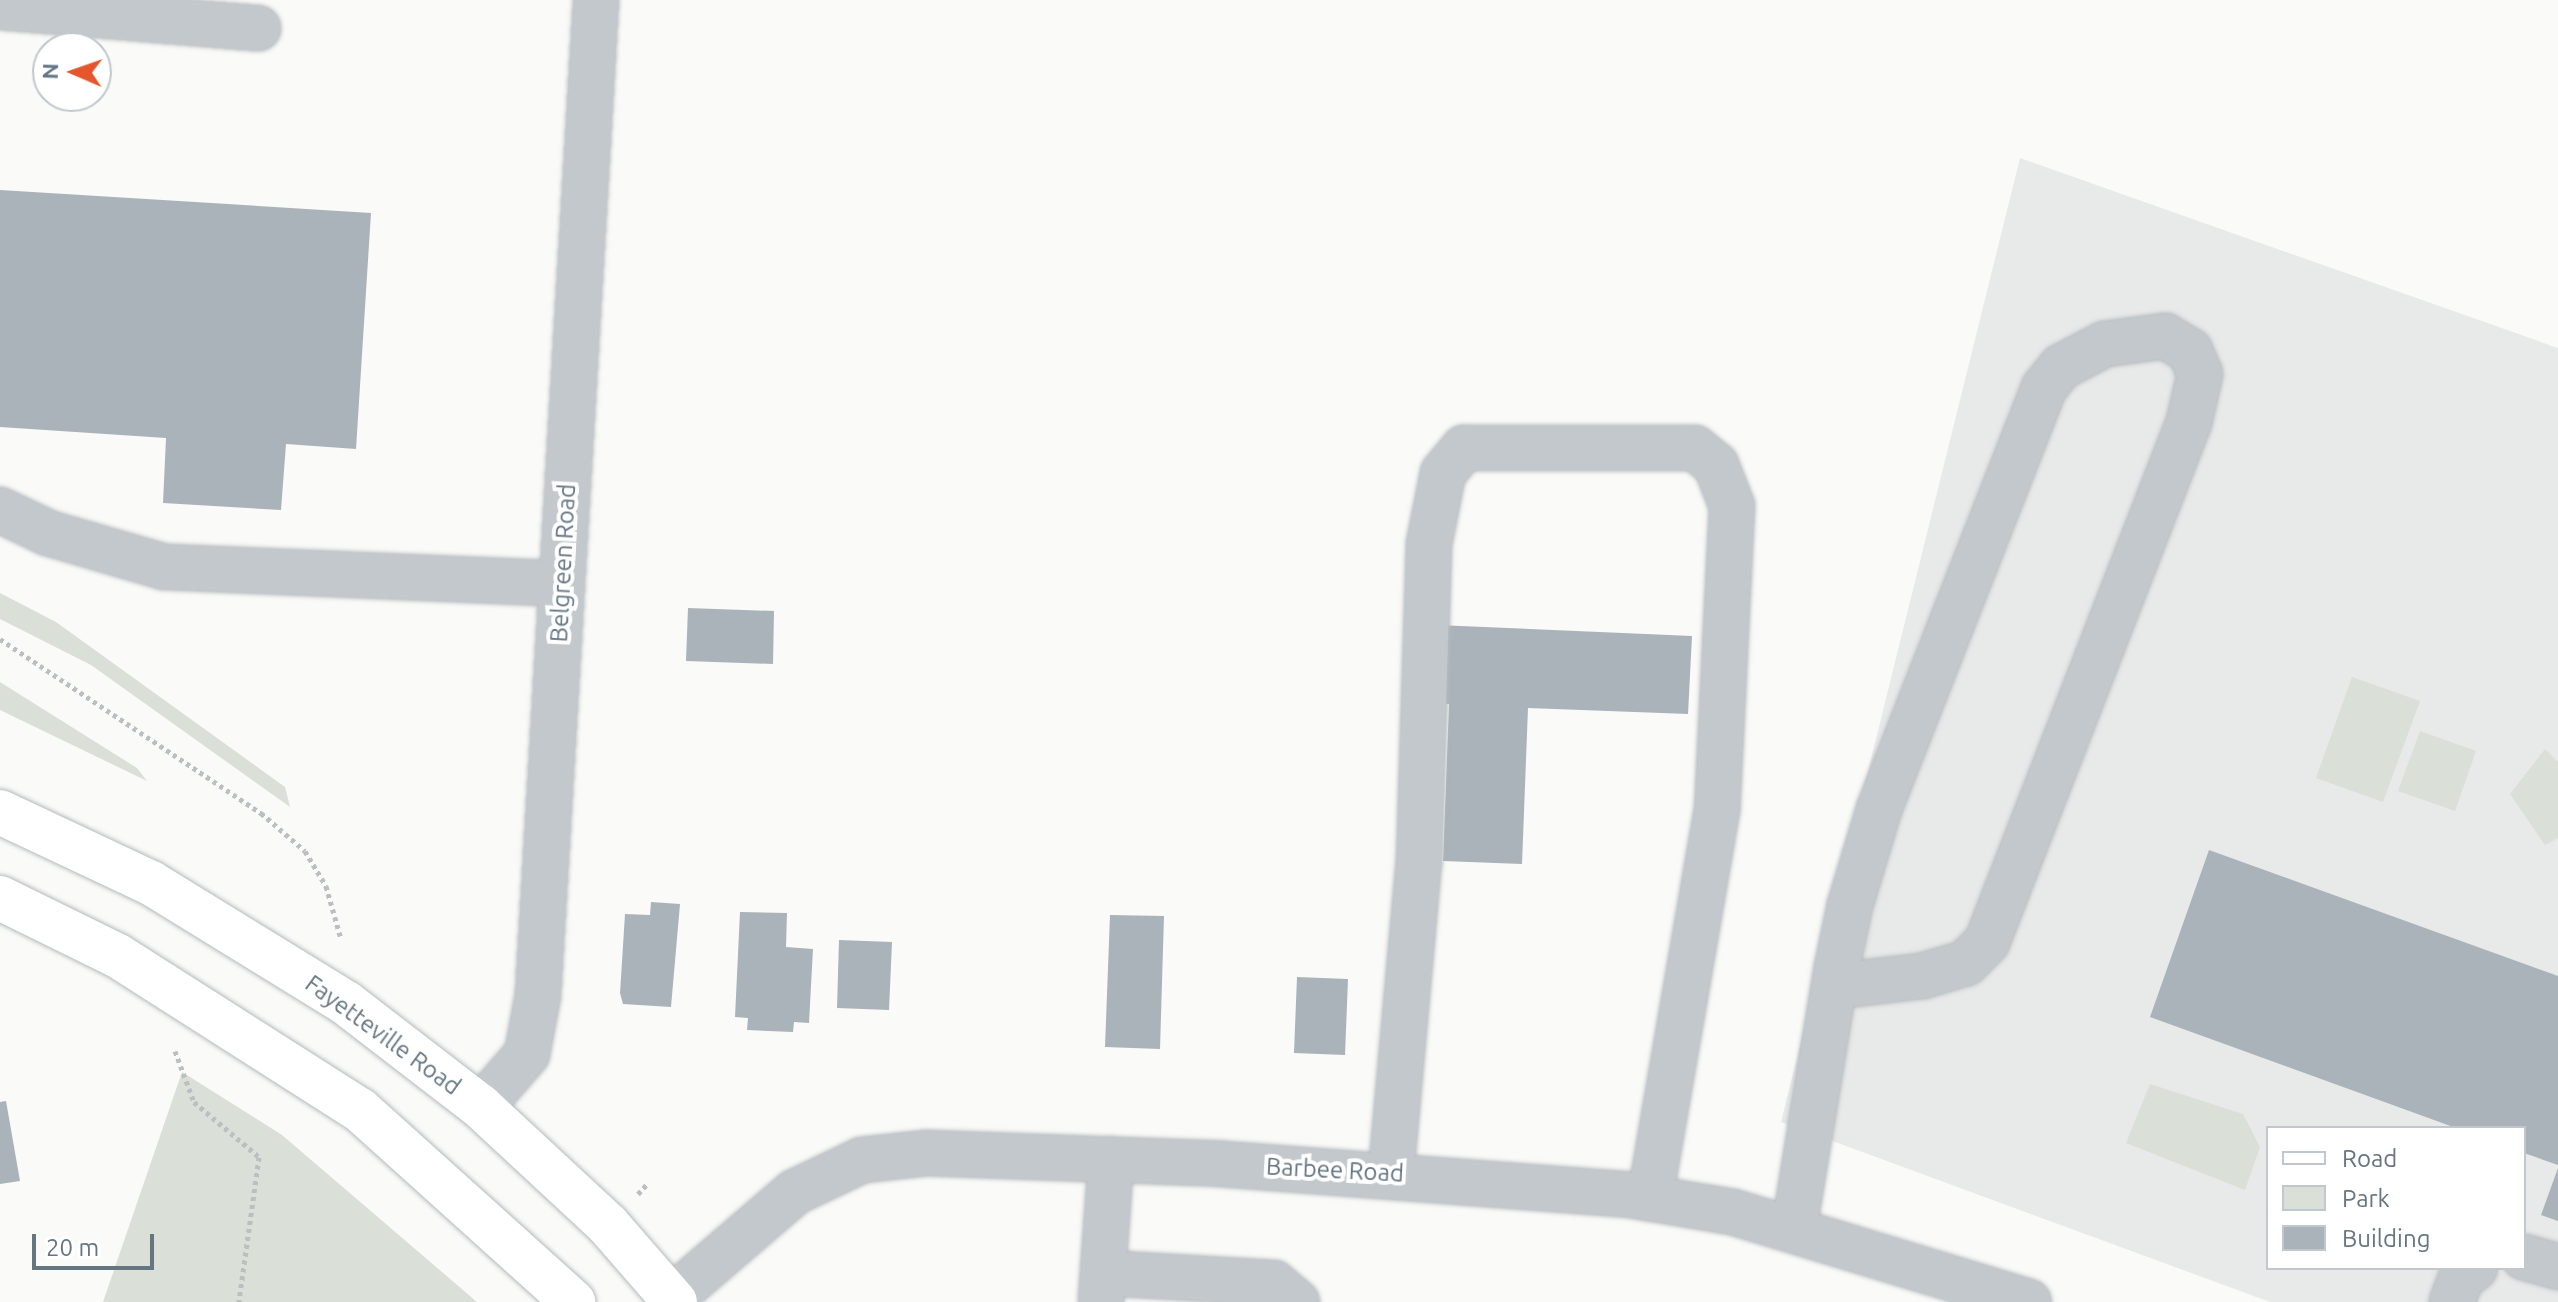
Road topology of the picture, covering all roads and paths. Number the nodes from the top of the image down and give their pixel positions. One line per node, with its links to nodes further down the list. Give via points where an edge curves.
1 (596, 0): 5 (street, Belgreen Road)
2 (0, 7): 3 (street)
3 (258, 28)
4 (0, 510): 5 (street, via 48,533 164,567)
5 (562, 584): 12 (street, Belgreen Road, via 535,1023 527,1054)
6 (0, 639): 9 (path, via 261,813 305,851 326,886)
7 (0, 812): 12 (main road, Fayetteville Road, via 151,883 320,987)
8 (0, 898): 23 (main road, via 118,956 360,1110)
9 (341, 939)
10 (1835, 986): 10 (street, via 1879,809 2044,388 2061,367 2105,344 2165,336 2190,351 2200,374 2189,422 1987,942 1966,963 1922,976); 16 (street)
11 (175, 1051): 22 (path, via 194,1102 259,1157)
12 (481, 1107): 21 (main road, Fayetteville Road, via 608,1225)
13 (1111, 1159): 14 (street, Barbee Road); 20 (street); 21 (street, Barbee Road, via 928,1153 862,1160 795,1192)
14 (1391, 1174): 15 (street, Barbee Road); 15 (street, via 1419,863 1429,544 1443,473 1464,448 1695,448 1716,465 1732,506 1717,810)
15 (1650, 1198): 16 (street, Barbee Road)
16 (1794, 1229): 25 (street, Barbee Road)
17 (2526, 1258): 18 (street)
18 (2558, 1267)
19 (2472, 1270): 26 (street, via 2461,1278)
20 (1102, 1287): 24 (street, via 1274,1283)
21 (671, 1300)
22 (239, 1302)
23 (573, 1302)
24 (1297, 1302)
25 (2029, 1302)
26 (2452, 1302)

